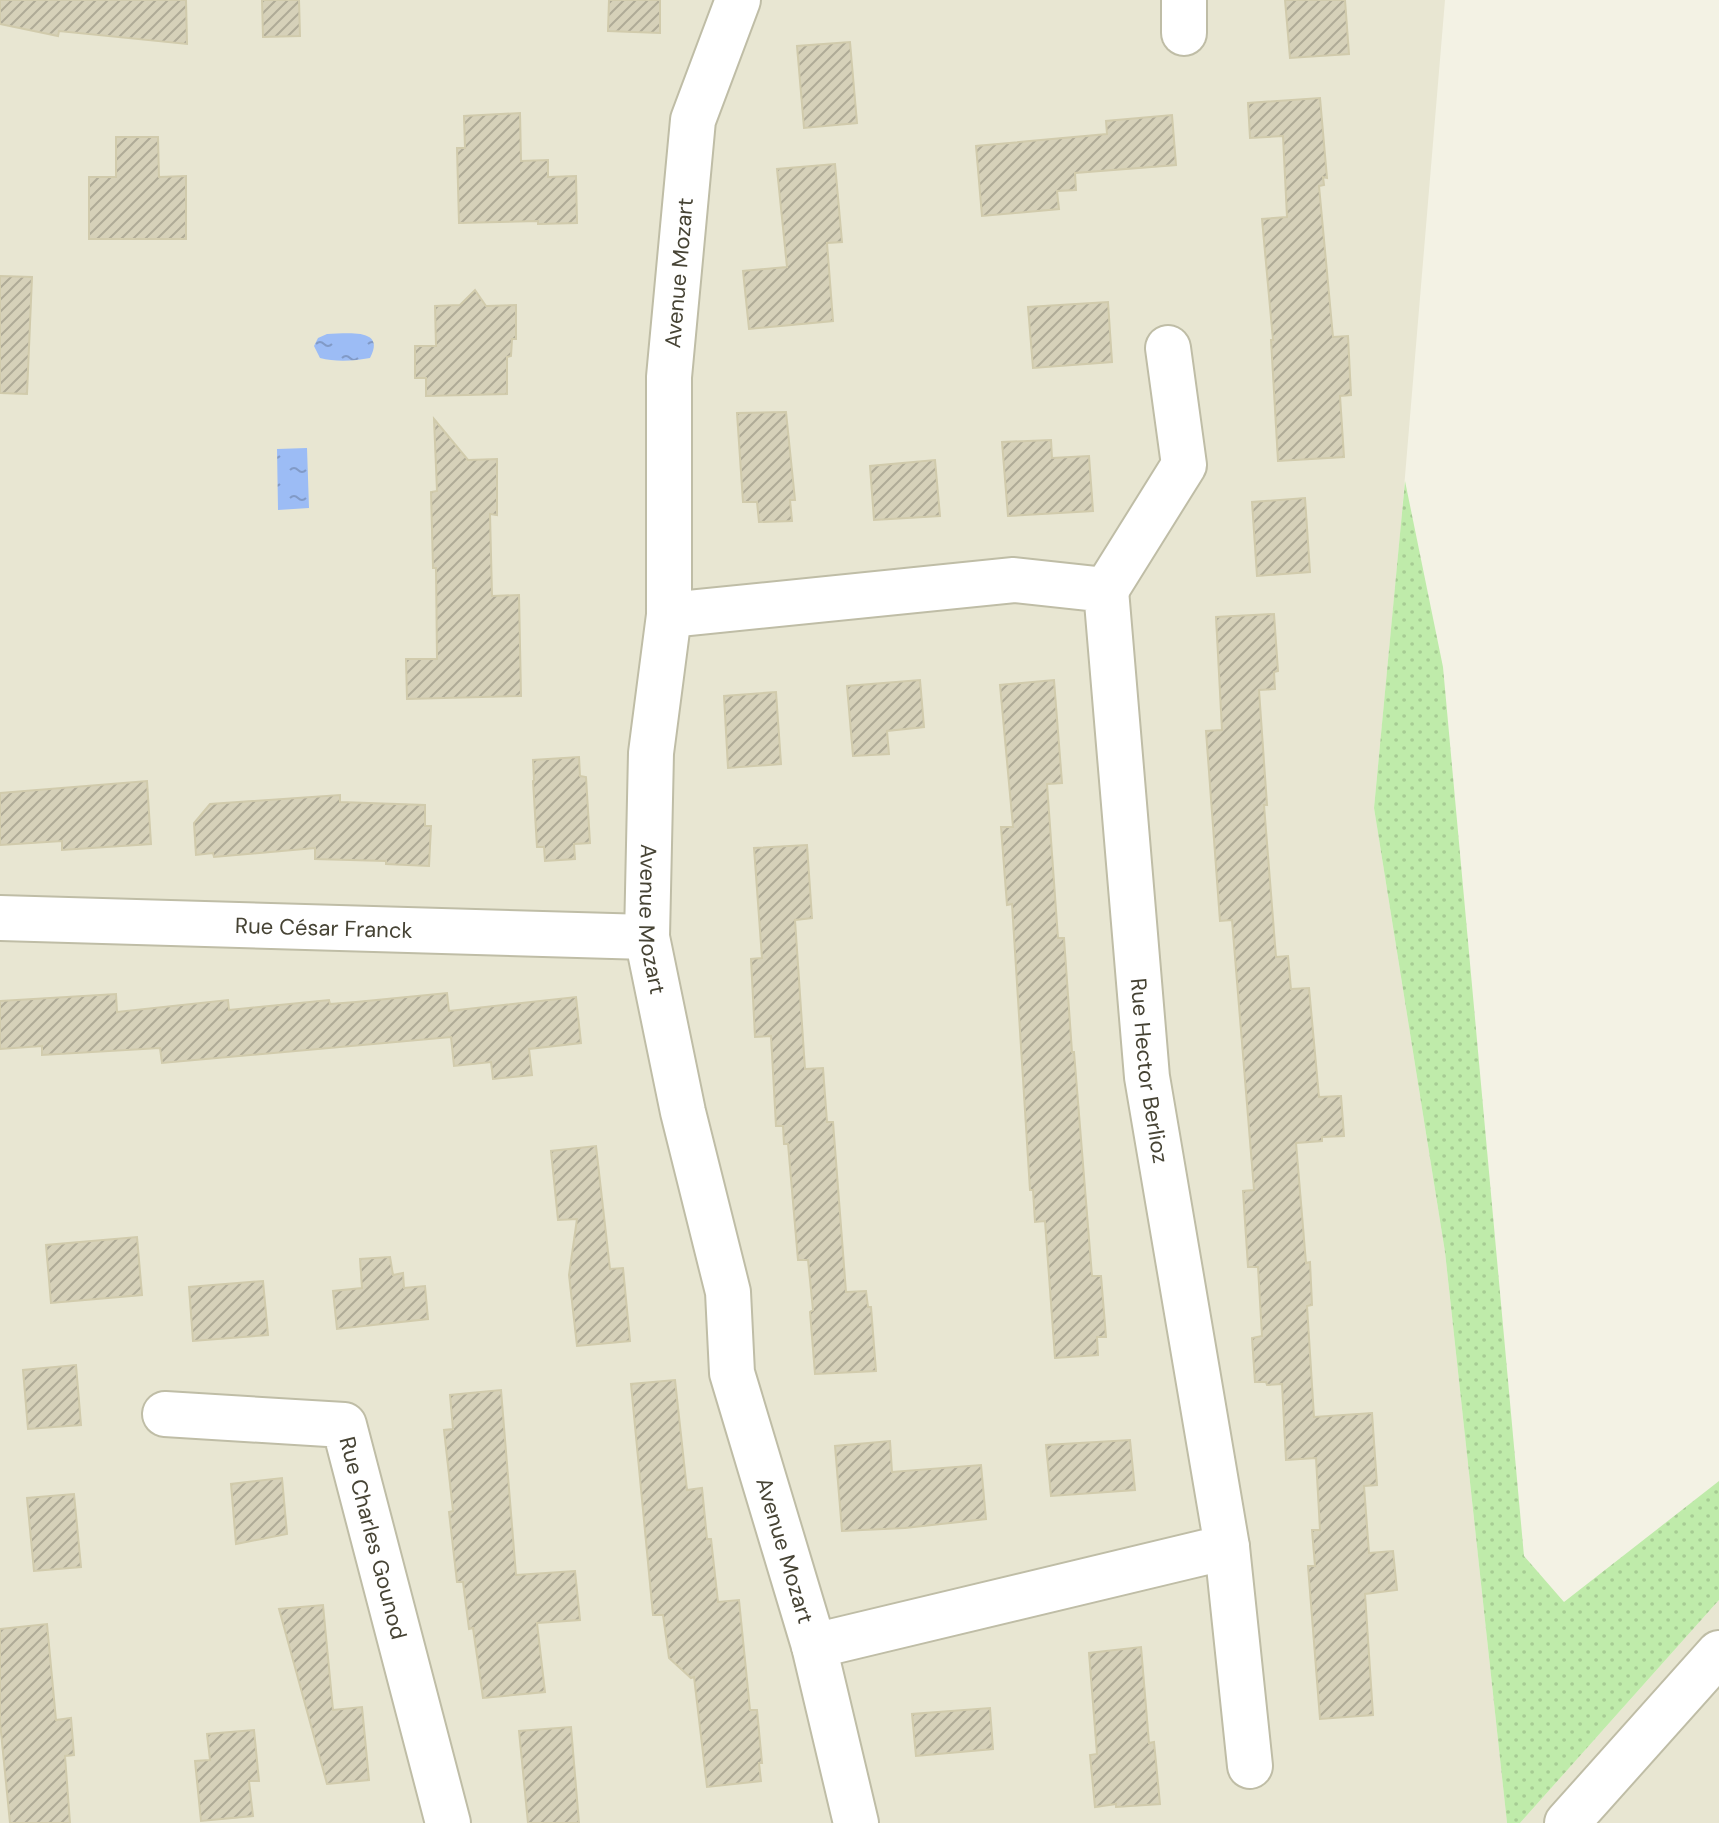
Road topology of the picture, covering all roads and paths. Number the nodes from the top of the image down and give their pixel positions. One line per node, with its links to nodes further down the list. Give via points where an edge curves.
1 (738, 0): 4 (street, Avenue Mozart, via 693,120 669,377)
2 (1168, 348): 3 (street, via 1184,465)
3 (1106, 590): 4 (street, via 1014,580); 8 (street, Rue Hector Berlioz, via 1147,1077)
4 (669, 615): 6 (street, Avenue Mozart, via 651,753)
5 (0, 918): 6 (street, Rue César Franck)
6 (647, 937): 9 (street, Avenue Mozart, via 728,1292 732,1373)
7 (165, 1414): 12 (street, Rue Charles Gounod, via 344,1425)
8 (1227, 1547): 9 (street); 11 (street, Rue Hector Berlioz)
9 (814, 1646): 13 (street, Avenue Mozart)
10 (1719, 1653): 14 (street)
11 (1250, 1766)
12 (448, 1823)
13 (856, 1823)
14 (1567, 1823)

